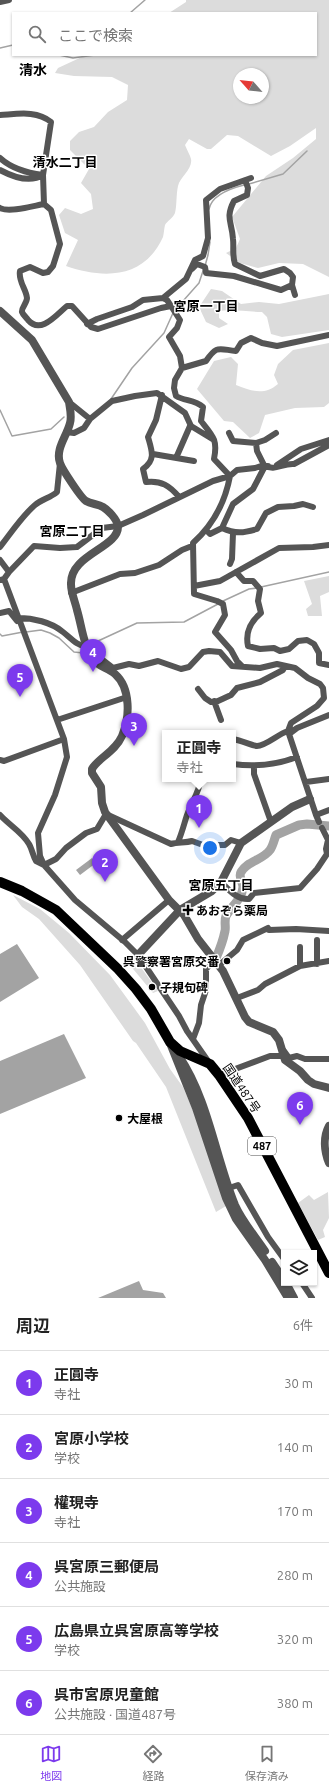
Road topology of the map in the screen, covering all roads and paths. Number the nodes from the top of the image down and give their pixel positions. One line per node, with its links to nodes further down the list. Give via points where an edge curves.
1 (9, 0): 2 (street)
2 (0, 2)
3 (0, 115): 6 (street, via 33,114 51,122)
4 (0, 158): 6 (street, via 19,170)
5 (0, 170): 6 (street, via 26,179)
6 (43, 175): 7 (street)
7 (44, 204): 8 (street, via 8,210); 15 (street, via 51,210 60,244 53,266 48,272 43,273 30,267 20,271 19,276 27,298 22,313 35,325 44,324 66,306 72,306)
8 (0, 208)
9 (189, 271): 10 (street, via 197,264 201,264 205,267 206,273 234,276 281,290); 10 (street, via 195,260 204,256 207,246 206,200 220,189 248,179 247,196 234,201 228,217 234,239 235,264 260,276 284,269 293,277); 12 (street, via 186,279)
10 (292, 285): 11 (street)
11 (294, 295)
12 (163, 298): 13 (street); 15 (street, via 143,300 132,307 97,318)
13 (171, 306): 15 (street, via 147,311 104,328 98,329); 17 (street, via 180,320 169,337 180,356)
14 (0, 311): 19 (street, via 32,340)
15 (87, 324)
16 (329, 335): 17 (street, via 277,346 251,338 241,343 236,351 216,349 206,361)
17 (182, 368): 25 (street, via 175,380 176,396 203,407 201,421)
18 (162, 395): 20 (street, via 157,393 112,401); 21 (street, via 185,413); 29 (street, via 156,420 148,437)
19 (69, 402): 20 (street); 22 (street, via 72,414)
20 (90, 419): 22 (street, via 84,428 74,433)
21 (190, 426): 25 (street); 30 (street)
22 (66, 432): 32 (street, via 60,448)
23 (229, 433): 27 (street, via 233,441)
24 (276, 434): 27 (street)
25 (214, 440): 34 (street, via 214,459)
26 (329, 440): 33 (street, via 301,450 276,466)
27 (256, 443): 33 (street)
28 (329, 445): 33 (street, via 294,464 278,468)
29 (153, 454): 30 (street); 35 (street, via 143,469 146,482 155,481 170,487)
30 (176, 458): 31 (street)
31 (194, 461)
32 (60, 463): 37 (street, via 80,495 86,501 103,507); 43 (street, via 57,492 29,510)
33 (265, 465): 34 (street, via 238,470); 38 (street, via 253,489 233,504)
34 (230, 476): 35 (street); 39 (street, via 224,499)
35 (179, 497): 37 (street)
36 (312, 507): 40 (street, via 302,504 278,507 266,513 258,529)
37 (118, 526): 46 (street, via 102,528 78,547 34,546); 50 (street, via 115,537 80,563 72,574)
38 (222, 528): 39 (street, via 210,534); 40 (street)
39 (206, 530): 42 (street)
40 (234, 533): 45 (street)
41 (329, 545): 47 (street, via 313,548 279,548)
42 (192, 546): 49 (street); 50 (street, via 159,565 135,573 120,574)
43 (0, 547)
44 (0, 560): 46 (street)
45 (230, 564)
46 (9, 572): 48 (street)
47 (236, 572): 49 (street, via 220,581); 55 (street, via 244,581 253,581 260,590 258,601 261,613 250,625 248,646 260,649 274,648 280,652 289,649 298,641 307,640 314,644 319,653 319,663)
48 (2, 580): 52 (street)
49 (194, 586): 56 (street, via 194,594 223,604 225,615 215,632)
50 (72, 593): 54 (street)
51 (0, 613): 53 (street, via 9,611)
52 (18, 618): 53 (street); 54 (street, via 35,618 62,631)
53 (21, 625): 62 (street)
54 (89, 651): 56 (street, via 113,668 129,664 139,666 158,661 181,669 189,667 203,652 210,651 220,652 232,666); 59 (street, via 96,663 120,680)
55 (329, 665)
56 (242, 666): 57 (street)
57 (285, 666): 60 (street, via 283,670 271,676 236,688 224,699); 64 (street, via 295,668 320,684 324,698 317,706 291,723)
58 (198, 690): 60 (street, via 205,698)
59 (127, 697): 62 (street); 77 (street, via 122,738 112,752 92,769 101,788)
60 (214, 701): 63 (street)
61 (329, 716): 64 (street)
62 (57, 720): 65 (street)
63 (221, 720)
64 (289, 733): 66 (street, via 280,734 265,744 256,746); 67 (street)
65 (64, 739): 68 (street, via 4,761); 85 (street, via 67,757 65,767 38,833 40,856)
66 (236, 740)
67 (297, 758): 70 (street); 73 (street)
68 (0, 760)
69 (236, 764): 70 (street)
70 (254, 766): 80 (street, via 254,774)
71 (329, 778): 73 (street)
72 (200, 782): 83 (street)
73 (306, 782): 74 (street)
74 (310, 799): 79 (street); 80 (street)
75 (0, 809): 81 (street)
76 (329, 810): 79 (street)
77 (106, 814): 83 (street, via 171,844); 85 (street, via 97,830 86,834 66,848 56,860); 88 (street)
78 (0, 815): 81 (street)
79 (316, 815): 82 (street)
80 (271, 822): 84 (street)
81 (16, 829): 85 (street, via 29,844 36,861)
82 (329, 841): 87 (street, via 327,854 300,888 254,893 249,899 232,893)
83 (178, 842): 84 (street, via 223,845 231,840)
84 (241, 843): 87 (street)
85 (44, 865): 91 (street, via 82,907)
86 (0, 882): 101 (highway, 国道487号 / 487, via 34,897 56,910 70,923 136,989)
87 (221, 882): 89 (street, via 212,891)
88 (169, 900): 89 (street); 91 (street)
89 (180, 910): 94 (street); 96 (street)
90 (329, 931): 96 (street, via 268,929 243,940 237,950)
91 (122, 940): 94 (street)
92 (317, 940): 97 (street)
93 (300, 947): 98 (street)
94 (138, 955): 100 (street)
95 (329, 962): 97 (street)
96 (216, 964): 99 (street, via 227,978); 100 (street, via 206,969 206,990)
97 (317, 964): 98 (street)
98 (300, 966): 99 (street, via 258,990)
99 (237, 998): 102 (street, via 249,1022 273,1032)
100 (193, 1039): 104 (street)
101 (170, 1042): 104 (highway, 国道487号 / 487, via 180,1051); 109 (street)
102 (282, 1053): 103 (street, via 284,1050 289,1058 297,1056 305,1059); 105 (street); 106 (street, via 285,1060 308,1080)
103 (329, 1059)
104 (210, 1064): 105 (highway, 国道487号 / 487)
105 (219, 1075): 111 (highway, 国道487号 / 487, via 248,1118)
106 (329, 1088)
107 (329, 1126): 108 (street, via 324,1139)
108 (329, 1162)
109 (226, 1189): 110 (street, via 238,1185); 112 (street); 115 (street, via 236,1219)
110 (281, 1255)
111 (329, 1273)
112 (281, 1275)
113 (288, 1286): 116 (street)
114 (304, 1286): 117 (street)
115 (288, 1298)
116 (294, 1298)
117 (312, 1298)

